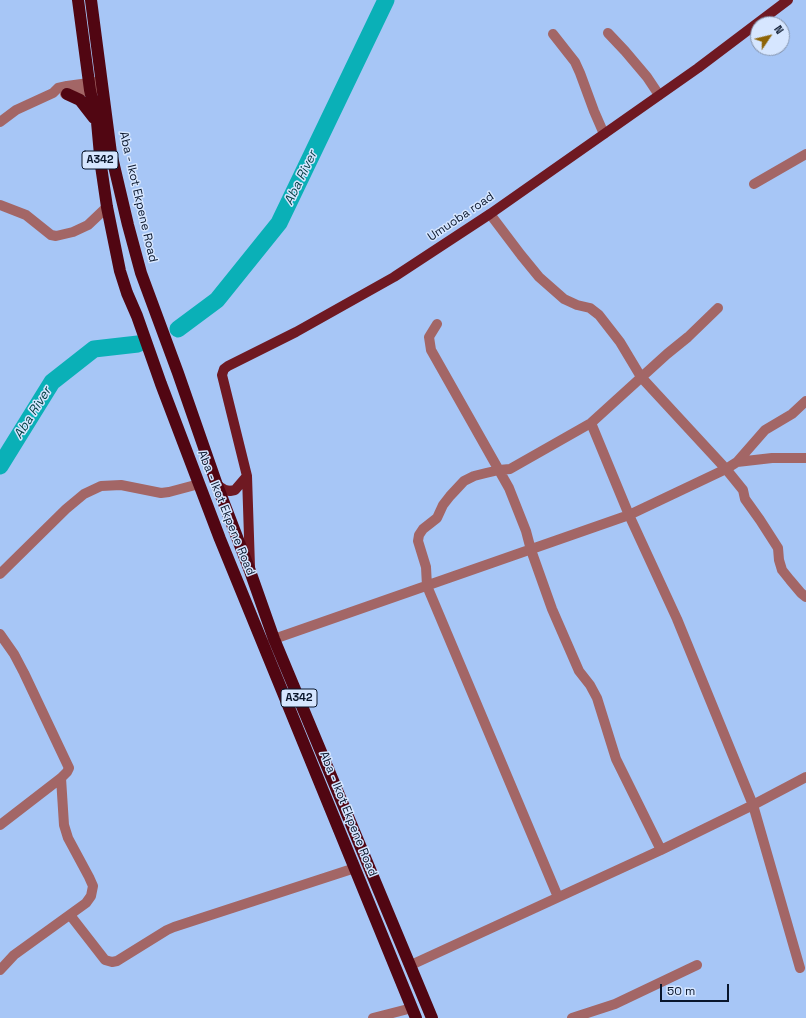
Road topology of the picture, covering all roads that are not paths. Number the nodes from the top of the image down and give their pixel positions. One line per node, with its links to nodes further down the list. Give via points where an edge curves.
1 (78, 0): 7 (highway, Aba - Ikot Ekpene Road / A342)
2 (91, 0): 6 (highway, Aba - Ikot Ekpene Road / A342)
3 (788, 0): 10 (main road, Umuoba road)
4 (608, 33): 10 (street, via 634,61)
5 (552, 34): 13 (street, via 575,62)
6 (102, 84): 7 (street); 30 (highway, Aba - Ikot Ekpene Road / A342, via 112,153 141,273)
7 (90, 86): 8 (street, via 67,86 58,88); 9 (street); 12 (highway, Aba - Ikot Ekpene Road / A342)
8 (53, 93): 9 (street); 11 (street, via 16,110)
9 (68, 94): 12 (highway, via 80,100)
10 (659, 95): 13 (main road, Umuoba road)
11 (0, 122)
12 (97, 122): 17 (highway, Aba - Ikot Ekpene Road / A342)
13 (604, 134): 18 (main road, Umuoba road)
14 (806, 154): 15 (street)
15 (754, 184)
16 (0, 206): 17 (street, via 26,215 51,235 56,236 88,225)
17 (107, 207): 29 (highway, Aba - Ikot Ekpene Road / A342, via 127,293)
18 (490, 214): 21 (street, via 539,277 564,299 590,308 599,315 620,342); 28 (main road, Umuoba road, via 394,277 224,369 222,375)
19 (718, 308): 21 (street)
20 (437, 324): 27 (street, via 429,337 431,350)
21 (641, 377): 23 (street); 26 (street)
22 (806, 401): 25 (street, via 792,414 760,434)
23 (591, 423): 27 (street, via 510,469); 31 (street)
24 (806, 458): 25 (street)
25 (736, 462): 26 (street)
26 (726, 469): 31 (street); 36 (street, via 743,490 745,499 778,548 778,560 782,570)
27 (499, 470): 32 (street, via 518,509); 35 (street, via 464,481 443,504 437,518 419,535)
28 (247, 476): 30 (main road, via 236,490 225,490); 33 (main road, Umuoba road)
29 (199, 484): 34 (street, via 169,492 121,485 101,486 84,494 66,509); 44 (highway, Aba - Ikot Ekpene Road / A342)
30 (217, 485): 33 (highway, Aba - Ikot Ekpene Road / A342)
31 (629, 515): 32 (street); 41 (street, via 677,619)
32 (531, 550): 35 (street); 43 (street, via 576,664 597,698 616,759)
33 (250, 571): 38 (highway, Aba - Ikot Ekpene Road / A342)
34 (0, 574)
35 (427, 586): 38 (street); 45 (street)
36 (806, 597)
37 (0, 634): 40 (street, via 24,673 67,762 69,768)
38 (274, 639): 47 (highway, Aba - Ikot Ekpene Road / A342)
39 (806, 777): 41 (street)
40 (61, 778): 42 (street); 46 (street, via 64,825 93,886 86,904)
41 (753, 805): 43 (street); 49 (street)
42 (0, 825)
43 (661, 850): 45 (street)
44 (355, 868): 46 (street, via 174,926 112,962 105,960); 51 (highway, Aba - Ikot Ekpene Road / A342)
45 (558, 897): 47 (street)
46 (70, 915): 50 (street, via 14,955)
47 (411, 965): 53 (highway, Aba - Ikot Ekpene Road / A342)
48 (697, 965): 54 (street, via 616,1004)
49 (800, 968)
50 (0, 970)
51 (414, 1013): 52 (street)
52 (372, 1018)
53 (432, 1018)
54 (572, 1018)

